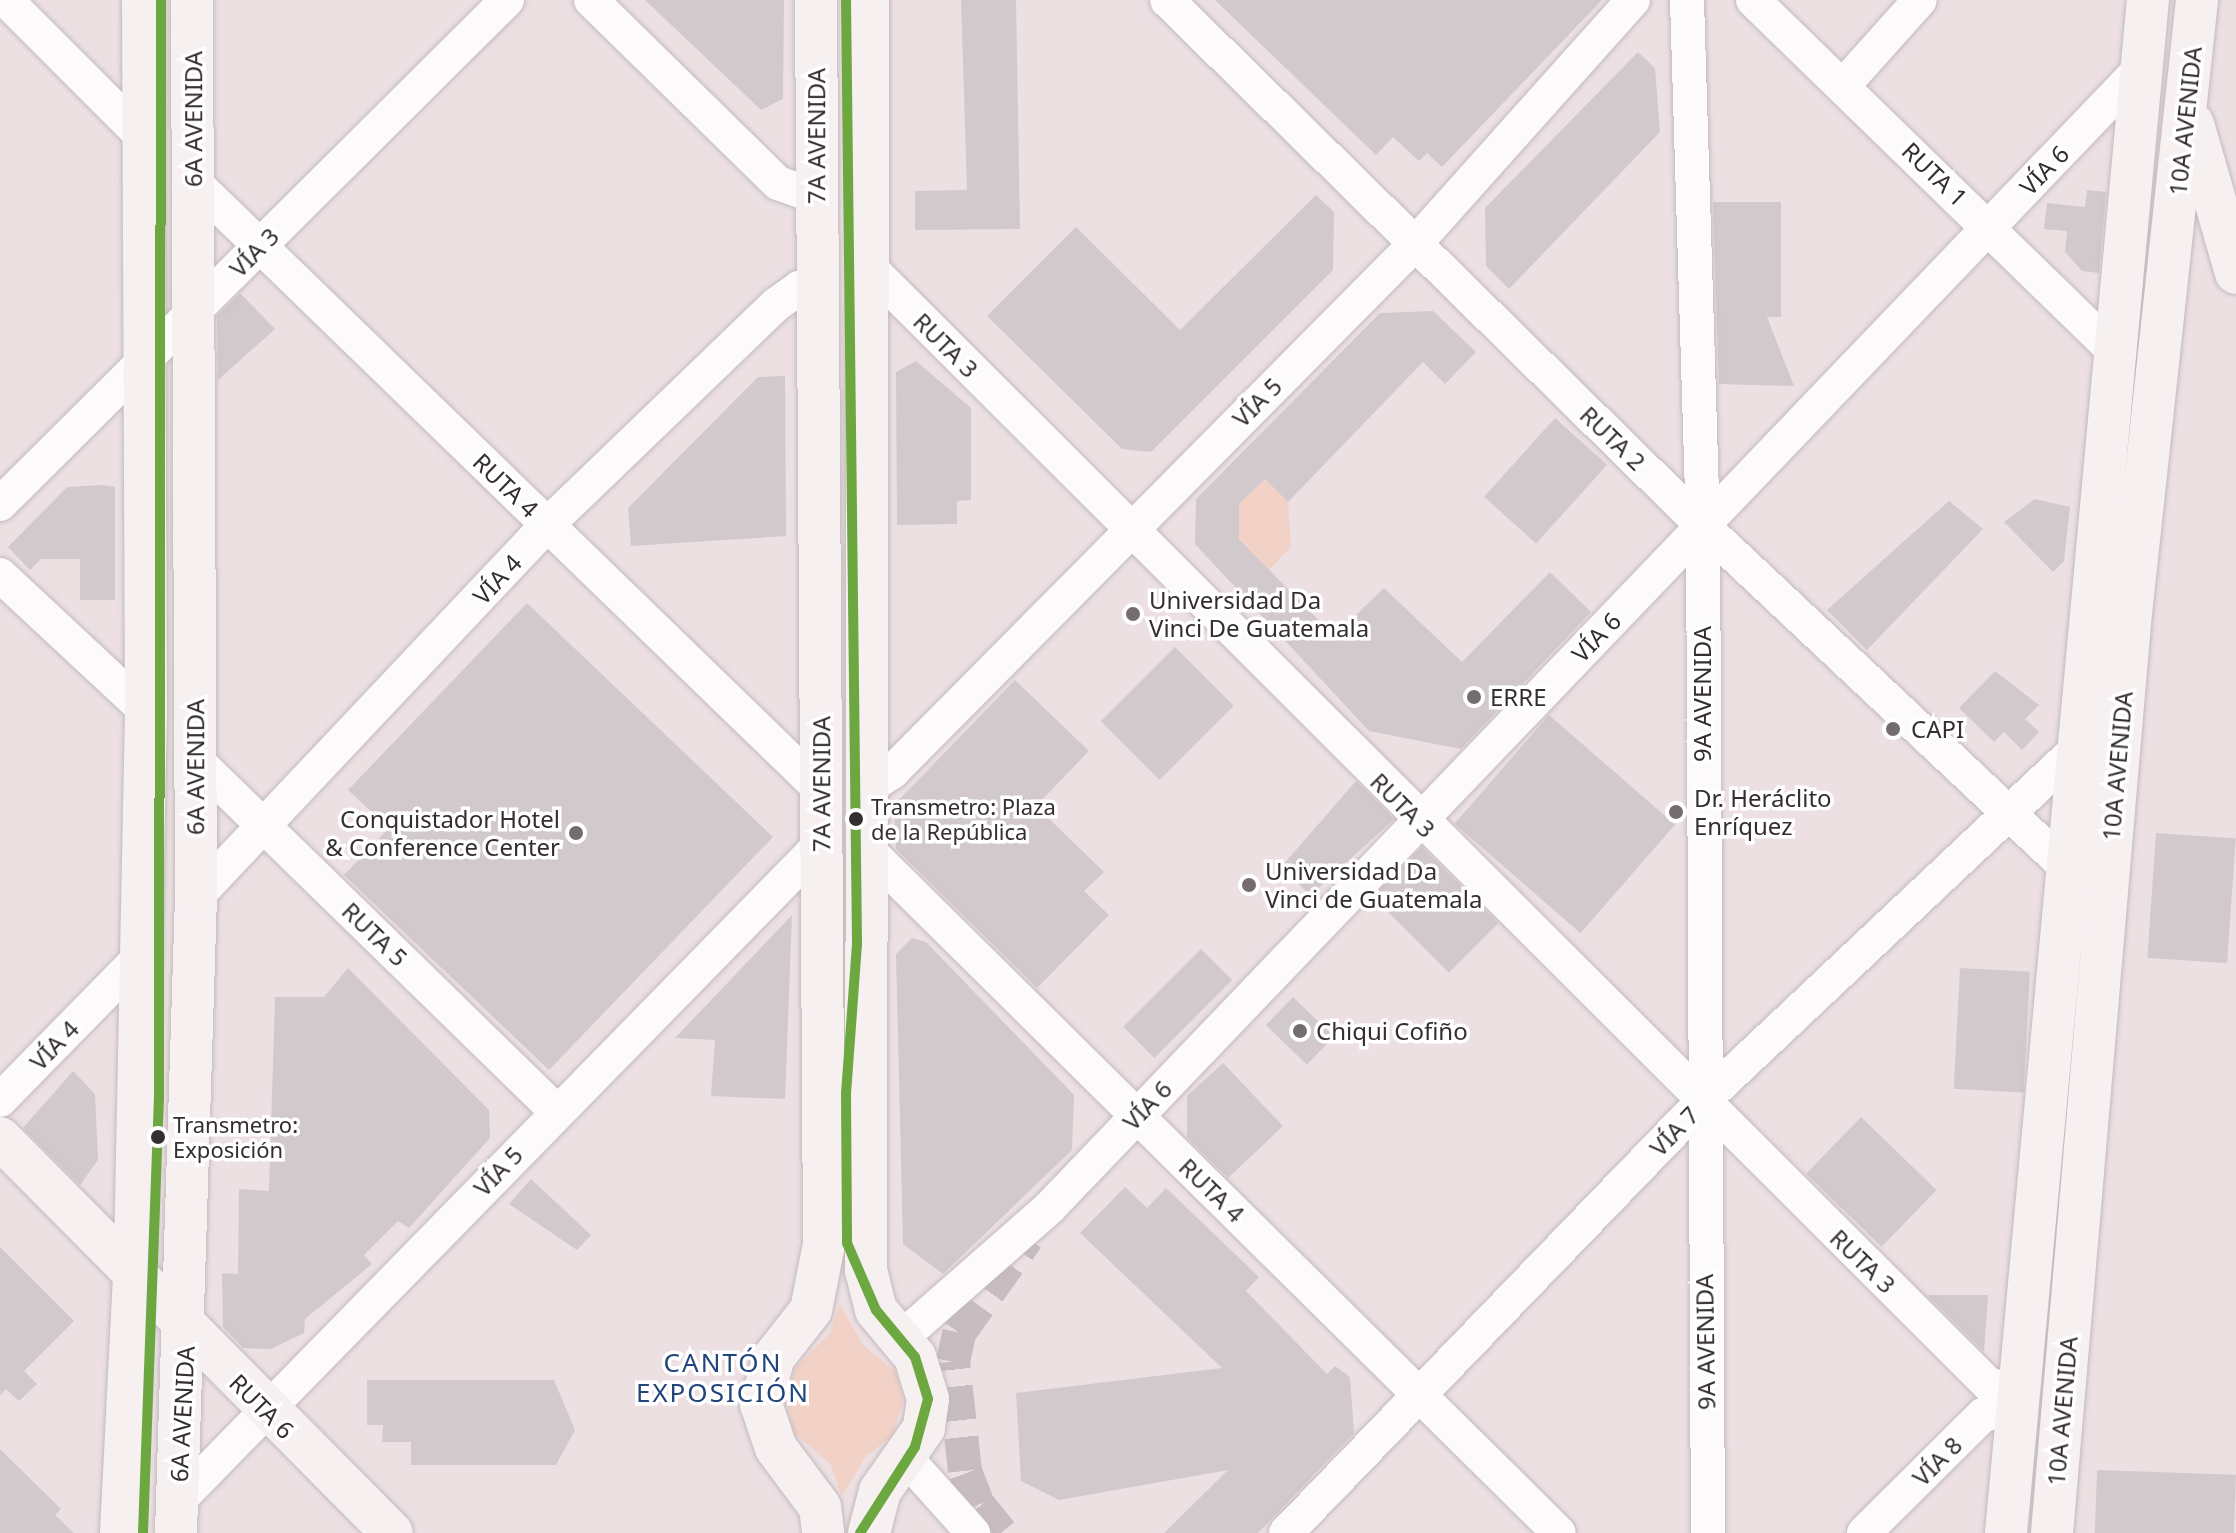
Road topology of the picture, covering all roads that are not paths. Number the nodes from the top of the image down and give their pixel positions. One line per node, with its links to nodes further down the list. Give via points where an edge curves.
1 (6, 0): 18 (street)
2 (143, 0): 18 (main road, 6A AVENIDA)
3 (192, 0): 19 (main road, 6A AVENIDA)
4 (507, 0): 23 (street, VÍA 3)
5 (591, 0): 20 (street, via 778,183)
6 (816, 0): 20 (main road, 7A AVENIDA)
7 (868, 0): 24 (main road, 7A AVENIDA)
8 (1167, 0): 22 (street, RUTA 2)
9 (1633, 0): 22 (street, VÍA 5)
10 (1687, 0): 32 (street, 9A AVENIDA)
11 (1753, 0): 16 (street, RUTA 1)
12 (1920, 0): 16 (street)
13 (2148, 0): 15 (main road, 10A AVENIDA)
14 (2197, 0): 17 (main road, 10A AVENIDA)
15 (2141, 68): 21 (street, VÍA 6); 28 (main road, 10A AVENIDA)
16 (1843, 86): 21 (street, RUTA 1)
17 (2188, 107): 25 (main road); 36 (main road, 10A AVENIDA)
18 (143, 137): 29 (main road, 6A AVENIDA)
19 (192, 180): 23 (street, RUTA 4); 27 (main road, 6A AVENIDA)
20 (817, 197): 26 (main road, 7A AVENIDA)
21 (1990, 226): 28 (street, RUTA 1); 32 (street, VÍA 6)
22 (1415, 244): 32 (street, RUTA 2); 33 (street, VÍA 5)
23 (260, 246): 27 (street, VÍA 3); 31 (street, RUTA 4)
24 (867, 265): 33 (street, RUTA 3); 38 (main road, 7A AVENIDA)
25 (2236, 273)
26 (818, 288): 31 (street, VÍA 4, via 799,288 777,304); 39 (main road, 7A AVENIDA)
27 (195, 311): 29 (street, VÍA 3); 37 (main road, 6A AVENIDA)
28 (2114, 351): 36 (main road, 10A AVENIDA)
29 (148, 360): 30 (street, VÍA 3); 35 (main road, 6A AVENIDA)
30 (0, 504)
31 (547, 525): 39 (street, RUTA 4); 42 (street, VÍA 4)
32 (1703, 526): 40 (street, RUTA 2); 41 (street, VÍA 6); 49 (street, 9A AVENIDA)
33 (1130, 532): 38 (street, VÍA 5, via 892,772); 41 (street, RUTA 3)
34 (0, 575): 35 (street)
35 (146, 711): 47 (main road, 6A AVENIDA)
36 (2094, 726): 40 (street, VÍA 7); 45 (main road, 10A AVENIDA); 72 (main road, 10A AVENIDA)
37 (194, 758): 42 (street, RUTA 5); 46 (main road, 6A AVENIDA)
38 (866, 789): 44 (main road, 7A AVENIDA)
39 (821, 790): 43 (main road, 7A AVENIDA)
40 (2010, 815): 45 (street, RUTA 2); 49 (street, VÍA 7)
41 (1419, 821): 49 (street, RUTA 3); 51 (street, VÍA 6)
42 (266, 827): 46 (street, VÍA 4); 50 (street, RUTA 5)
43 (822, 843): 50 (street, VÍA 5); 63 (main road, 7A AVENIDA, via 822,1257 811,1310 774,1357 761,1404 776,1448 820,1507)
44 (866, 848): 51 (street, RUTA 4); 55 (main road, 7A AVENIDA, via 866,1270 876,1310)
45 (2067, 868): 58 (main road, 10A AVENIDA)
46 (196, 897): 54 (main road, 6A AVENIDA)
47 (141, 956): 48 (street, VÍA 4); 53 (main road, 6A AVENIDA)
48 (0, 1100)
49 (1701, 1103): 56 (street, VÍA 7); 58 (street, RUTA 3); 68 (street, 9A AVENIDA)
50 (556, 1111): 57 (street, VÍA 5)
51 (1136, 1116): 55 (street, VÍA 6, via 1042,1218); 56 (street, RUTA 4)
52 (0, 1138): 53 (main road, RUTA 6)
53 (134, 1275): 54 (main road, RUTA 6); 61 (main road, 6A AVENIDA)
54 (186, 1329): 57 (main road, RUTA 6); 60 (main road, 6A AVENIDA)
55 (900, 1339): 59 (main road, 7A AVENIDA, via 922,1371 928,1399 924,1428)
56 (1423, 1396): 66 (street, VÍA 7); 67 (street, RUTA 4)
57 (266, 1411): 60 (street, VÍA 5); 62 (main road, RUTA 6)
58 (2018, 1411): 69 (street, VÍA 8, via 1983,1415); 70 (main road, 10A AVENIDA); 71 (main road, via 2024,1464)
59 (906, 1458): 64 (main road, 7A AVENIDA, via 880,1491); 65 (street)
60 (177, 1517)
61 (121, 1533)
62 (392, 1533)
63 (823, 1533)
64 (869, 1533)
65 (973, 1533)
66 (1286, 1533)
67 (1559, 1533)
68 (1708, 1533)
69 (1864, 1533)
70 (2006, 1533)
71 (2019, 1533)
72 (2052, 1533)

